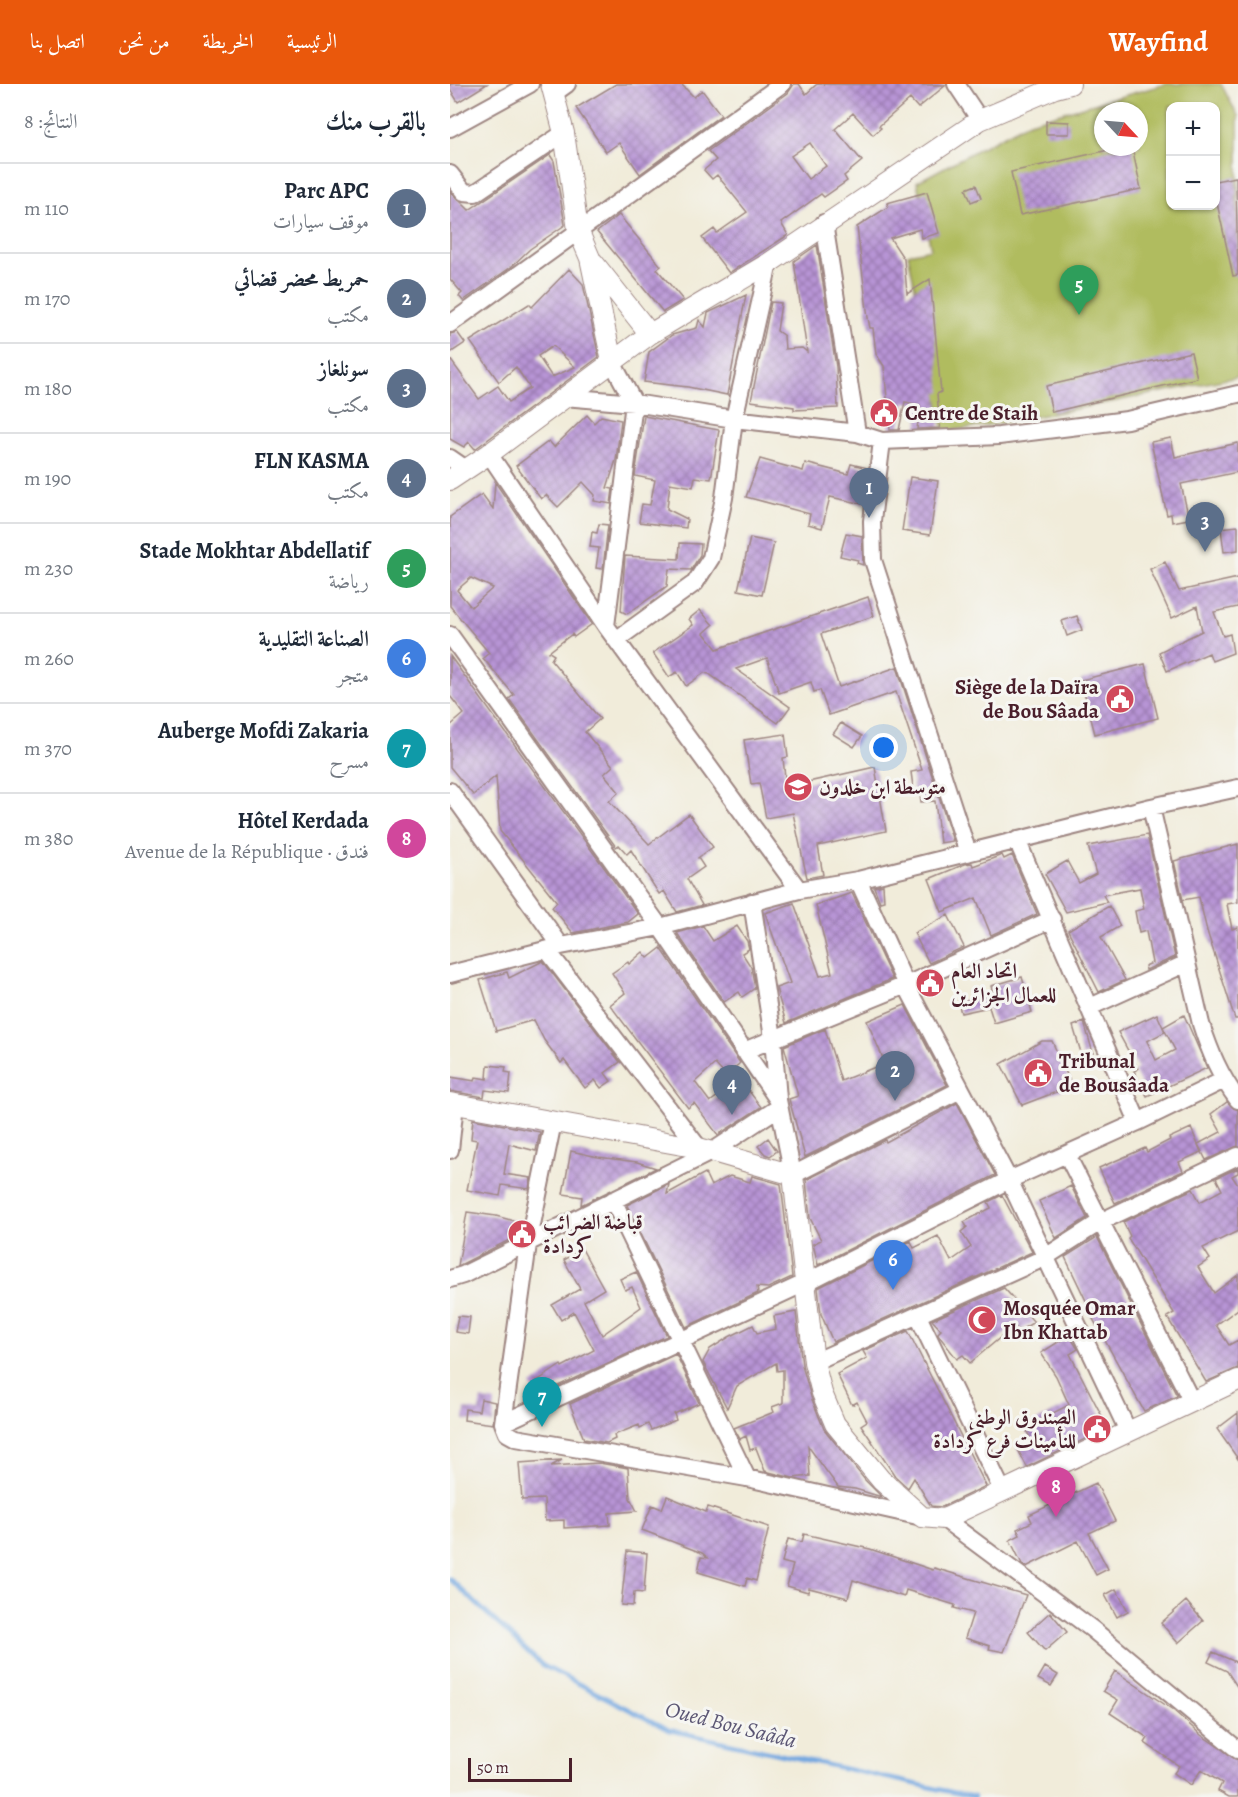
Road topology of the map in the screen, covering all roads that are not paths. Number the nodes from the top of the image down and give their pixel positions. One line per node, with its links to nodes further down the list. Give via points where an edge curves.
1 (530, 84): 7 (street)
2 (782, 84): 11 (street)
3 (956, 84): 6 (street)
4 (1059, 85): 6 (street)
5 (557, 87): 8 (street)
6 (980, 120): 10 (street)
7 (453, 121)
8 (564, 133): 9 (street, via 475,193 464,192); 11 (street)
9 (450, 174)
10 (824, 223): 13 (street); 21 (street)
11 (578, 230): 12 (street); 14 (street)
12 (590, 258): 15 (street); 16 (street)
13 (769, 262): 15 (street); 20 (street)
14 (450, 324)
15 (650, 334): 16 (street)
16 (612, 362): 18 (street); 19 (street)
17 (1238, 394): 22 (street, via 1127,420 999,436)
18 (564, 397): 19 (street); 23 (street)
19 (634, 403): 20 (street); 25 (street)
20 (734, 419): 21 (street); 25 (street, via 724,498 711,558 695,583)
21 (857, 433): 22 (street)
22 (882, 441): 31 (street, via 872,521 873,560)
23 (489, 454): 24 (street); 25 (street)
24 (455, 469)
25 (611, 633): 33 (street)
26 (450, 635): 36 (street)
27 (1238, 788): 29 (street)
28 (450, 791): 37 (street)
29 (1151, 807): 30 (street); 38 (street)
30 (1017, 840): 31 (street); 35 (street)
31 (968, 853): 32 (street)
32 (858, 880): 33 (street); 40 (street)
33 (800, 890): 34 (street)
34 (752, 902): 36 (street); 42 (street)
35 (1052, 919): 40 (street); 41 (street)
36 (660, 927): 37 (street); 43 (street)
37 (554, 948): 39 (street); 51 (street)
38 (1187, 963): 41 (street); 44 (street, via 1210,1053)
39 (450, 974)
40 (906, 985): 42 (street); 45 (street)
41 (1090, 1007): 50 (street)
42 (773, 1038): 43 (street); 48 (street)
43 (744, 1051): 48 (street)
44 (1224, 1080): 46 (street); 50 (street)
45 (960, 1090): 55 (street); 56 (street)
46 (1238, 1100)
47 (453, 1103): 49 (street); 52 (street)
48 (778, 1104): 51 (street); 55 (street)
49 (553, 1122): 51 (street); 59 (street)
50 (1138, 1122): 53 (street)
51 (706, 1149): 55 (street); 57 (street)
52 (450, 1150)
53 (1067, 1155): 56 (street); 58 (street)
54 (1238, 1156): 58 (street)
55 (793, 1175): 62 (street)
56 (1009, 1180): 60 (street); 62 (street)
57 (613, 1200): 59 (street); 64 (street)
58 (1100, 1222): 60 (street); 67 (street)
59 (528, 1244): 61 (street); 68 (street)
60 (1044, 1258): 63 (street); 69 (street)
61 (450, 1279)
62 (807, 1282): 64 (street); 65 (street)
63 (918, 1316): 65 (street); 71 (street)
64 (680, 1340): 68 (street); 70 (street)
65 (814, 1362): 72 (street, via 835,1424 882,1480)
66 (1238, 1380): 67 (street)
67 (1191, 1402): 69 (street)
68 (503, 1423): 70 (street, via 507,1433 516,1438)
69 (1128, 1431): 71 (street)
70 (747, 1478): 72 (street)
71 (1003, 1492): 73 (street)
72 (922, 1518): 73 (street)
73 (944, 1519): 74 (street, via 1092,1629)
74 (1238, 1750)

